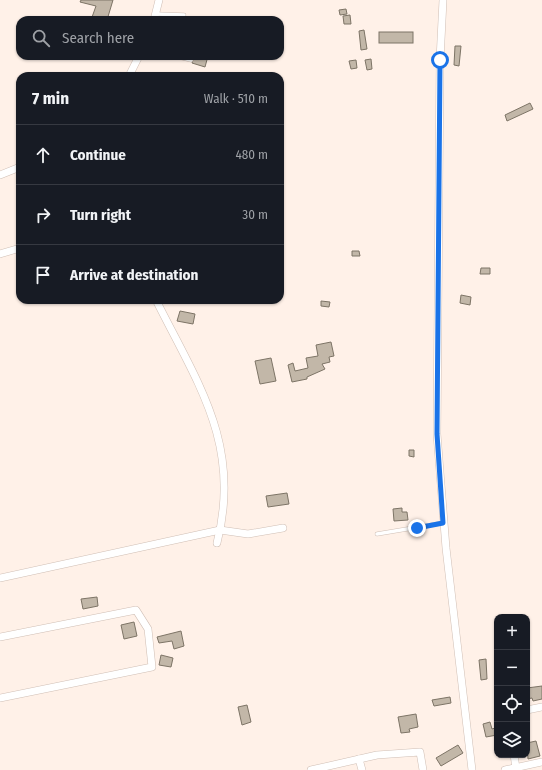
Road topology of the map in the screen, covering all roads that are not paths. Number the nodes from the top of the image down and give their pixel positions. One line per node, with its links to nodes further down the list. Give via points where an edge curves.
1 (159, 0): 4 (street)
2 (443, 0): 12 (street, via 440,60 437,434)
3 (184, 15): 4 (lane)
4 (158, 16)
5 (137, 60): 6 (street)
6 (131, 72)
7 (16, 169): 8 (street)
8 (0, 175)
9 (16, 249): 10 (street)
10 (0, 254)
11 (158, 304): 14 (street, via 209,406 215,424 224,473)
12 (443, 523): 15 (lane); 29 (street)
13 (283, 528): 14 (street, via 248,534)
14 (220, 530): 16 (street); 17 (street)
15 (377, 534)
16 (217, 543)
17 (0, 578)
18 (0, 637): 19 (street, via 136,610 148,629 152,667)
19 (0, 698)
20 (542, 707): 21 (street)
21 (530, 709)
22 (514, 758): 25 (street)
23 (359, 759): 26 (street); 27 (street); 28 (street, via 420,752)
24 (542, 762): 25 (street)
25 (516, 768): 30 (street)
26 (311, 770)
27 (362, 770)
28 (423, 770)
29 (472, 770)
30 (505, 770)

